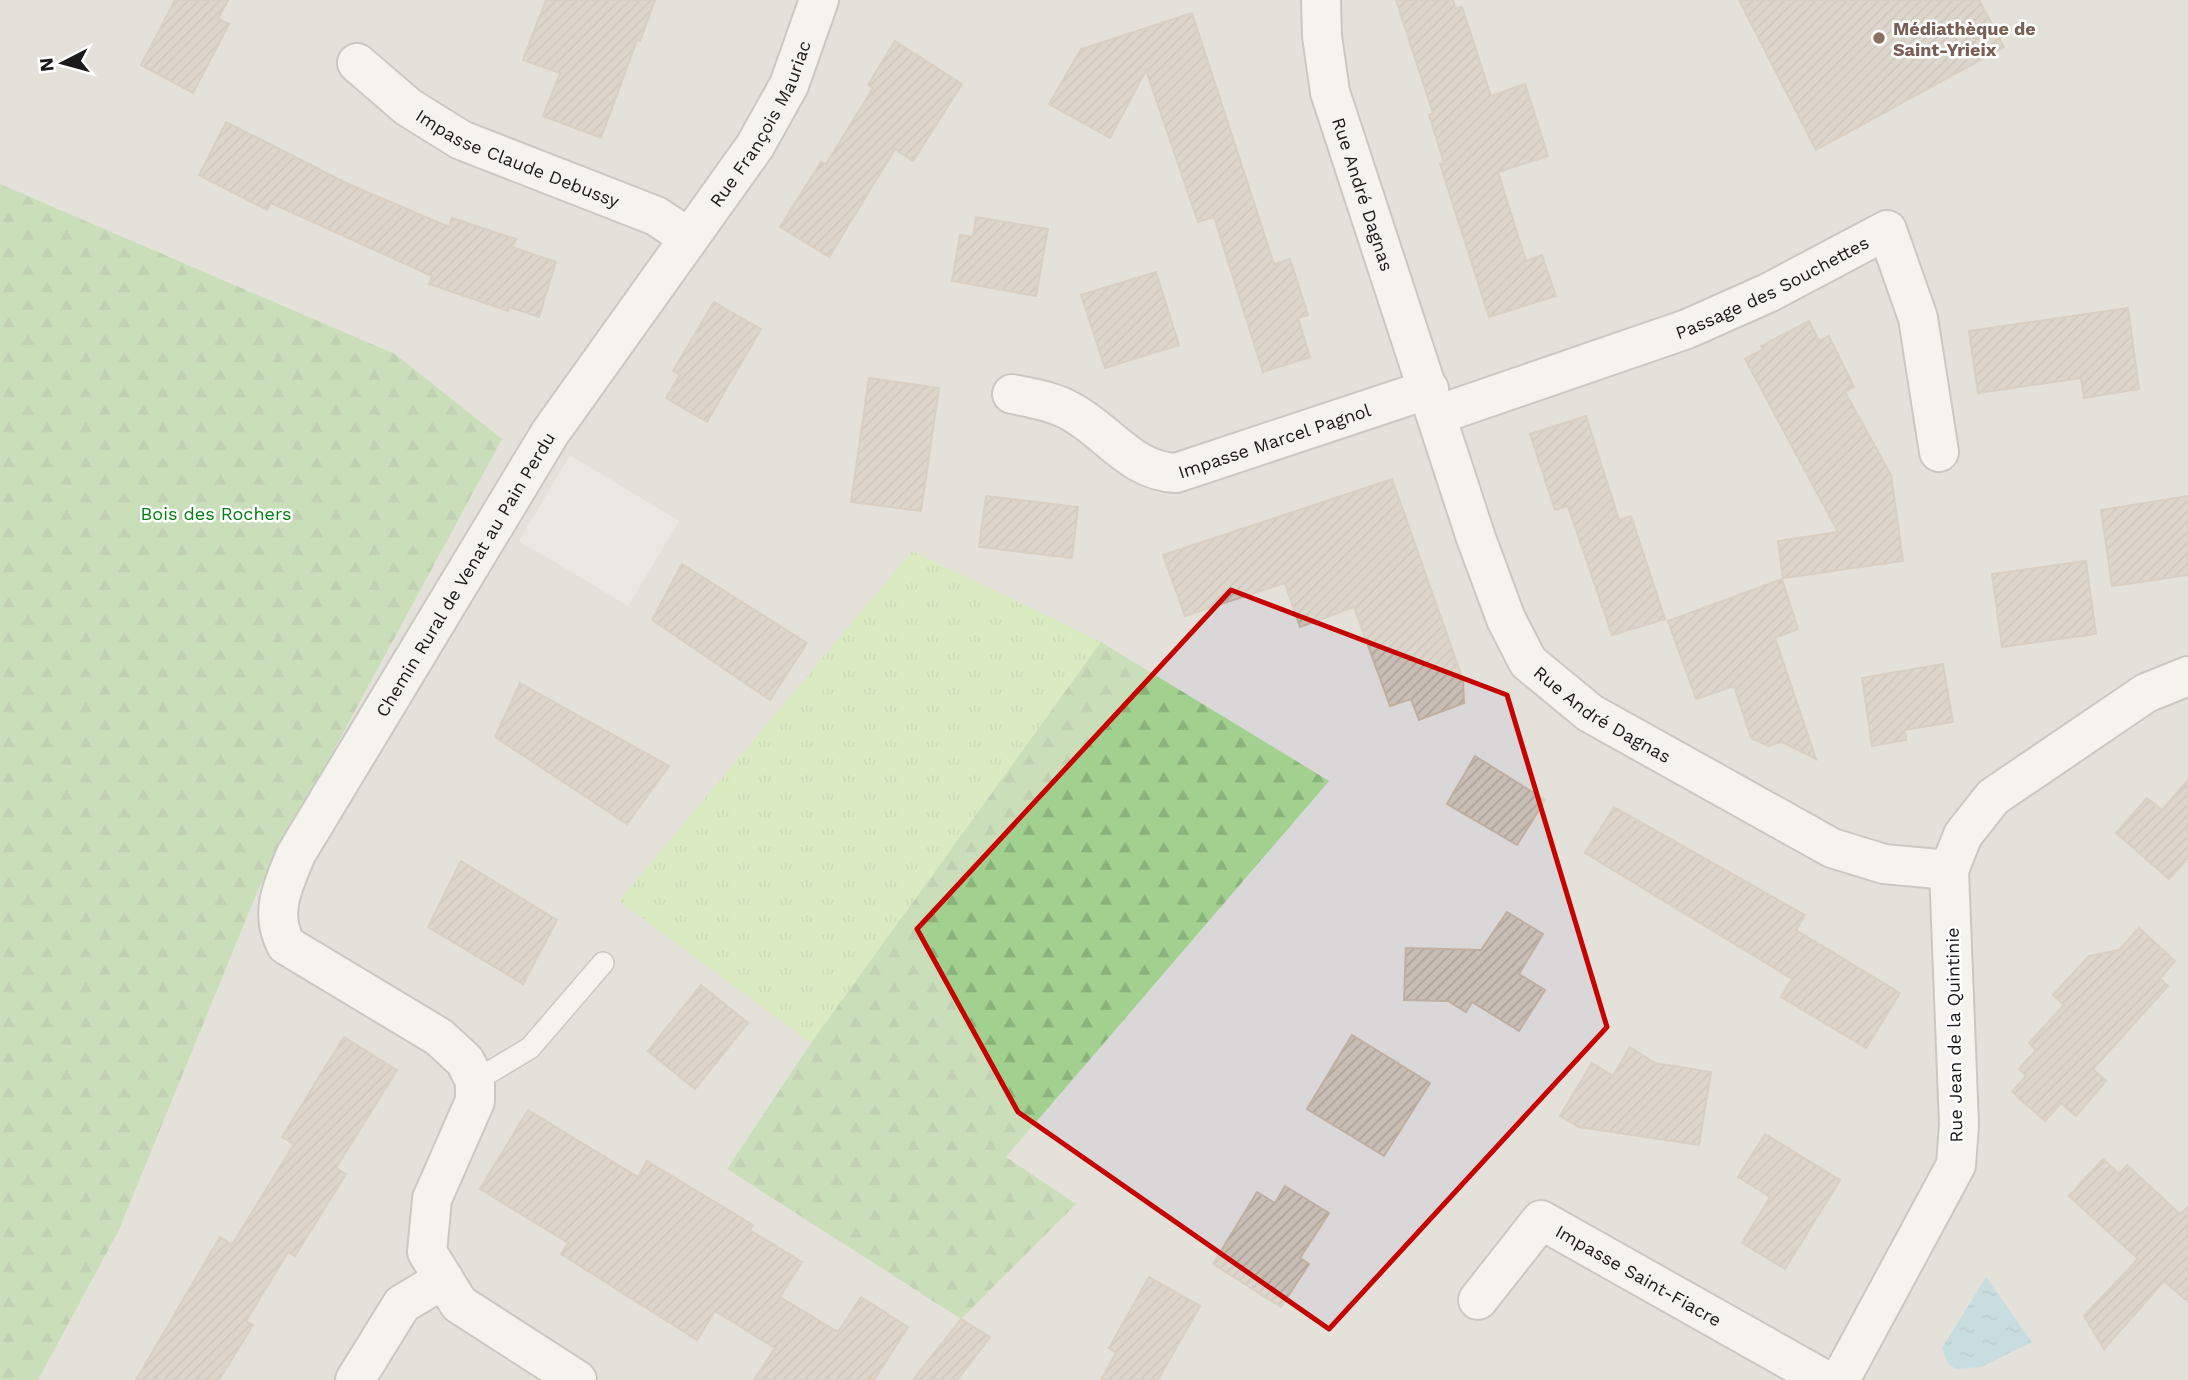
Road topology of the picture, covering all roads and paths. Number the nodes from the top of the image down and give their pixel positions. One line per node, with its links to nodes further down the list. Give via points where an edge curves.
1 (819, 0): 4 (street, Rue François Mauriac, via 789,85 755,146)
2 (1321, 0): 6 (street, Rue André Dagnas, via 1330,92)
3 (357, 63): 4 (street, Impasse Claude Debussy, via 408,107 461,140 656,216)
4 (689, 238): 11 (street, Chemin Rural de Venat au Pain Perdu, via 550,433 296,854 277,900 278,930 286,945 439,1037 465,1060)
5 (1012, 394): 6 (street, Impasse Marcel Pagnol, via 1071,411 1139,464 1176,473)
6 (1433, 402): 7 (street, Passage des Souchettes, via 1687,329 1768,293 1887,230 1919,318); 9 (street, Rue André Dagnas, via 1480,549 1528,662 1590,713 1832,848 1884,864)
7 (1939, 452)
8 (2188, 676): 9 (street, via 2146,693 1993,797 1963,835)
9 (1950, 870): 17 (street, Rue Jean de la Quintinie, via 1959,1125 1956,1165)
10 (603, 963): 11 (lane, via 530,1048)
11 (475, 1081): 12 (street, via 475,1101 432,1199 427,1252)
12 (443, 1279): 14 (street, via 402,1304); 15 (street, via 459,1304)
13 (1478, 1300): 16 (street, Impasse Saint-Fiacre, via 1541,1220)
14 (355, 1380)
15 (578, 1380)
16 (1825, 1380)
17 (1840, 1380)

